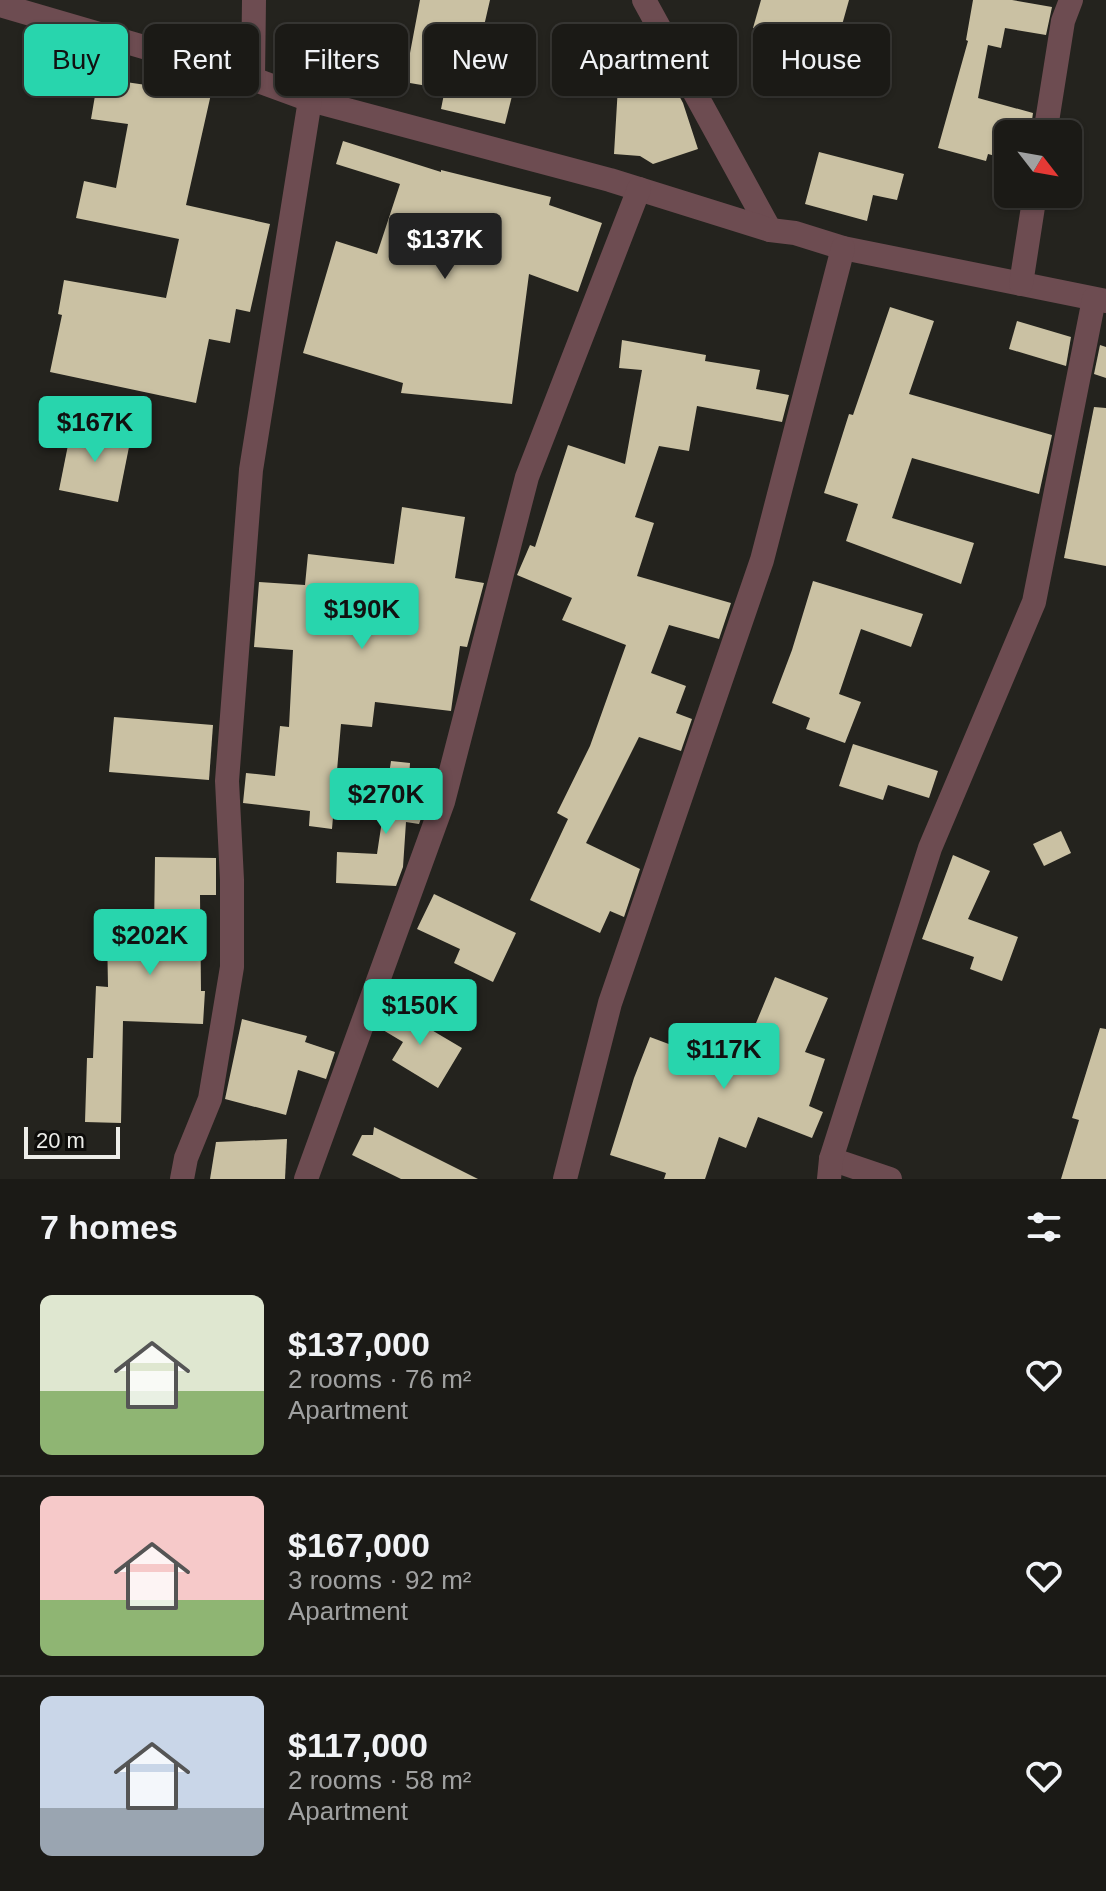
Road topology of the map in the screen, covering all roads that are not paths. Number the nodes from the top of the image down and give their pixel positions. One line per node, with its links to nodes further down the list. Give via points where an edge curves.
1 (254, 0): 5 (street)
2 (644, 0): 12 (street)
3 (1071, 0): 9 (street)
4 (0, 5): 6 (street)
5 (254, 24)
6 (144, 47)
7 (259, 81): 8 (street)
8 (310, 100): 10 (street); 17 (street, via 251,470 227,781 232,967 210,1099)
9 (1047, 120)
10 (639, 189): 12 (street); 18 (street, via 527,477 443,802)
11 (1033, 208): 14 (street)
12 (770, 230): 13 (street)
13 (843, 248): 14 (street); 19 (street, via 762,560 610,1003)
14 (1021, 284): 15 (street)
15 (1100, 300): 16 (street, via 1034,602 930,848)
16 (830, 1169): 20 (street)
17 (182, 1179)
18 (306, 1179)
19 (565, 1179)
20 (890, 1179)

